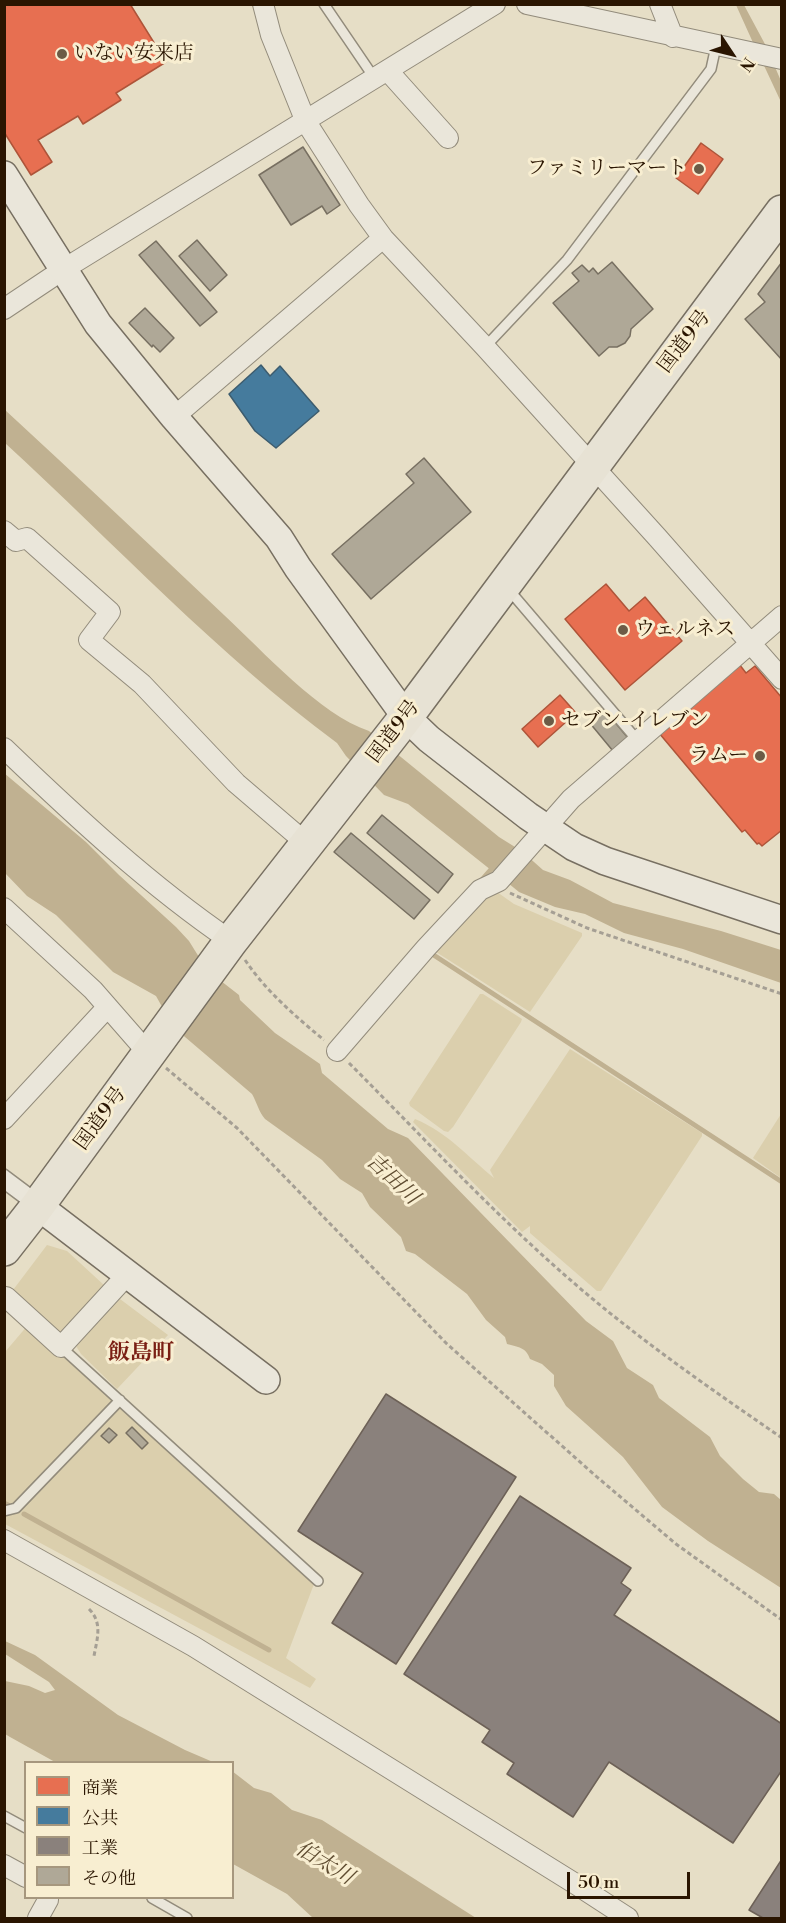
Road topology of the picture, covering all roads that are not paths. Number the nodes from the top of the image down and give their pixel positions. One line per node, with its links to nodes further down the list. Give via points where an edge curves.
1 (324, 4): 10 (lane)
2 (495, 4): 10 (street)
3 (527, 4): 6 (street)
4 (660, 4): 7 (street)
5 (264, 5): 11 (street, via 271,34)
6 (553, 8): 7 (street)
7 (673, 37): 8 (street)
8 (716, 46): 9 (street); 18 (lane, via 711,69 567,260)
9 (770, 57)
10 (382, 75): 11 (street); 12 (street)
11 (306, 122): 15 (street); 16 (street)
12 (448, 138)
13 (4, 174): 16 (street)
14 (782, 212): 20 (highway, 国道9号)
15 (383, 238): 18 (street); 19 (street)
16 (64, 269): 17 (street); 19 (street, via 98,324)
17 (4, 309)
18 (485, 347): 20 (street)
19 (174, 417): 26 (street, via 279,538)
20 (592, 466): 22 (highway, 国道9号); 24 (street)
21 (4, 531): 30 (street, via 16,541 27,538 110,612 89,640 142,684 236,783)
22 (504, 585): 26 (highway, 国道9号); 27 (lane)
23 (782, 616): 24 (street)
24 (751, 643): 25 (street); 27 (street)
25 (782, 679)
26 (406, 717): 29 (street); 30 (highway, 国道9号)
27 (638, 741): 29 (street, via 571,799)
28 (4, 748): 33 (street, via 94,833)
29 (545, 828): 32 (street, via 605,861); 37 (street, via 499,881 480,890)
30 (306, 843): 33 (highway, 国道9号)
31 (4, 908): 34 (street)
32 (782, 920)
33 (227, 947): 36 (highway, 国道9号)
34 (72, 970): 35 (lane, via 70,975 77,986); 36 (street)
35 (102, 1012): 36 (lane); 38 (street)
36 (141, 1046): 41 (highway, 国道9号)
37 (337, 1051)
38 (4, 1119)
39 (4, 1174): 41 (lane)
40 (4, 1184): 41 (lane)
41 (38, 1205): 42 (highway, 国道9号); 43 (street)
42 (4, 1249)
43 (128, 1275): 45 (street); 46 (street)
44 (6, 1297): 45 (street)
45 (61, 1347): 47 (lane)
46 (266, 1380)
47 (120, 1400): 48 (lane, via 16,1508); 50 (lane)
48 (4, 1511)
49 (4, 1540): 59 (street, via 193,1646)
50 (318, 1581)
51 (4, 1816): 52 (lane)
52 (24, 1827)
53 (4, 1865): 54 (street)
54 (24, 1876)
55 (48, 1899): 57 (street)
56 (154, 1899): 58 (lane)
57 (38, 1918)
58 (187, 1918)
59 (628, 1918)

